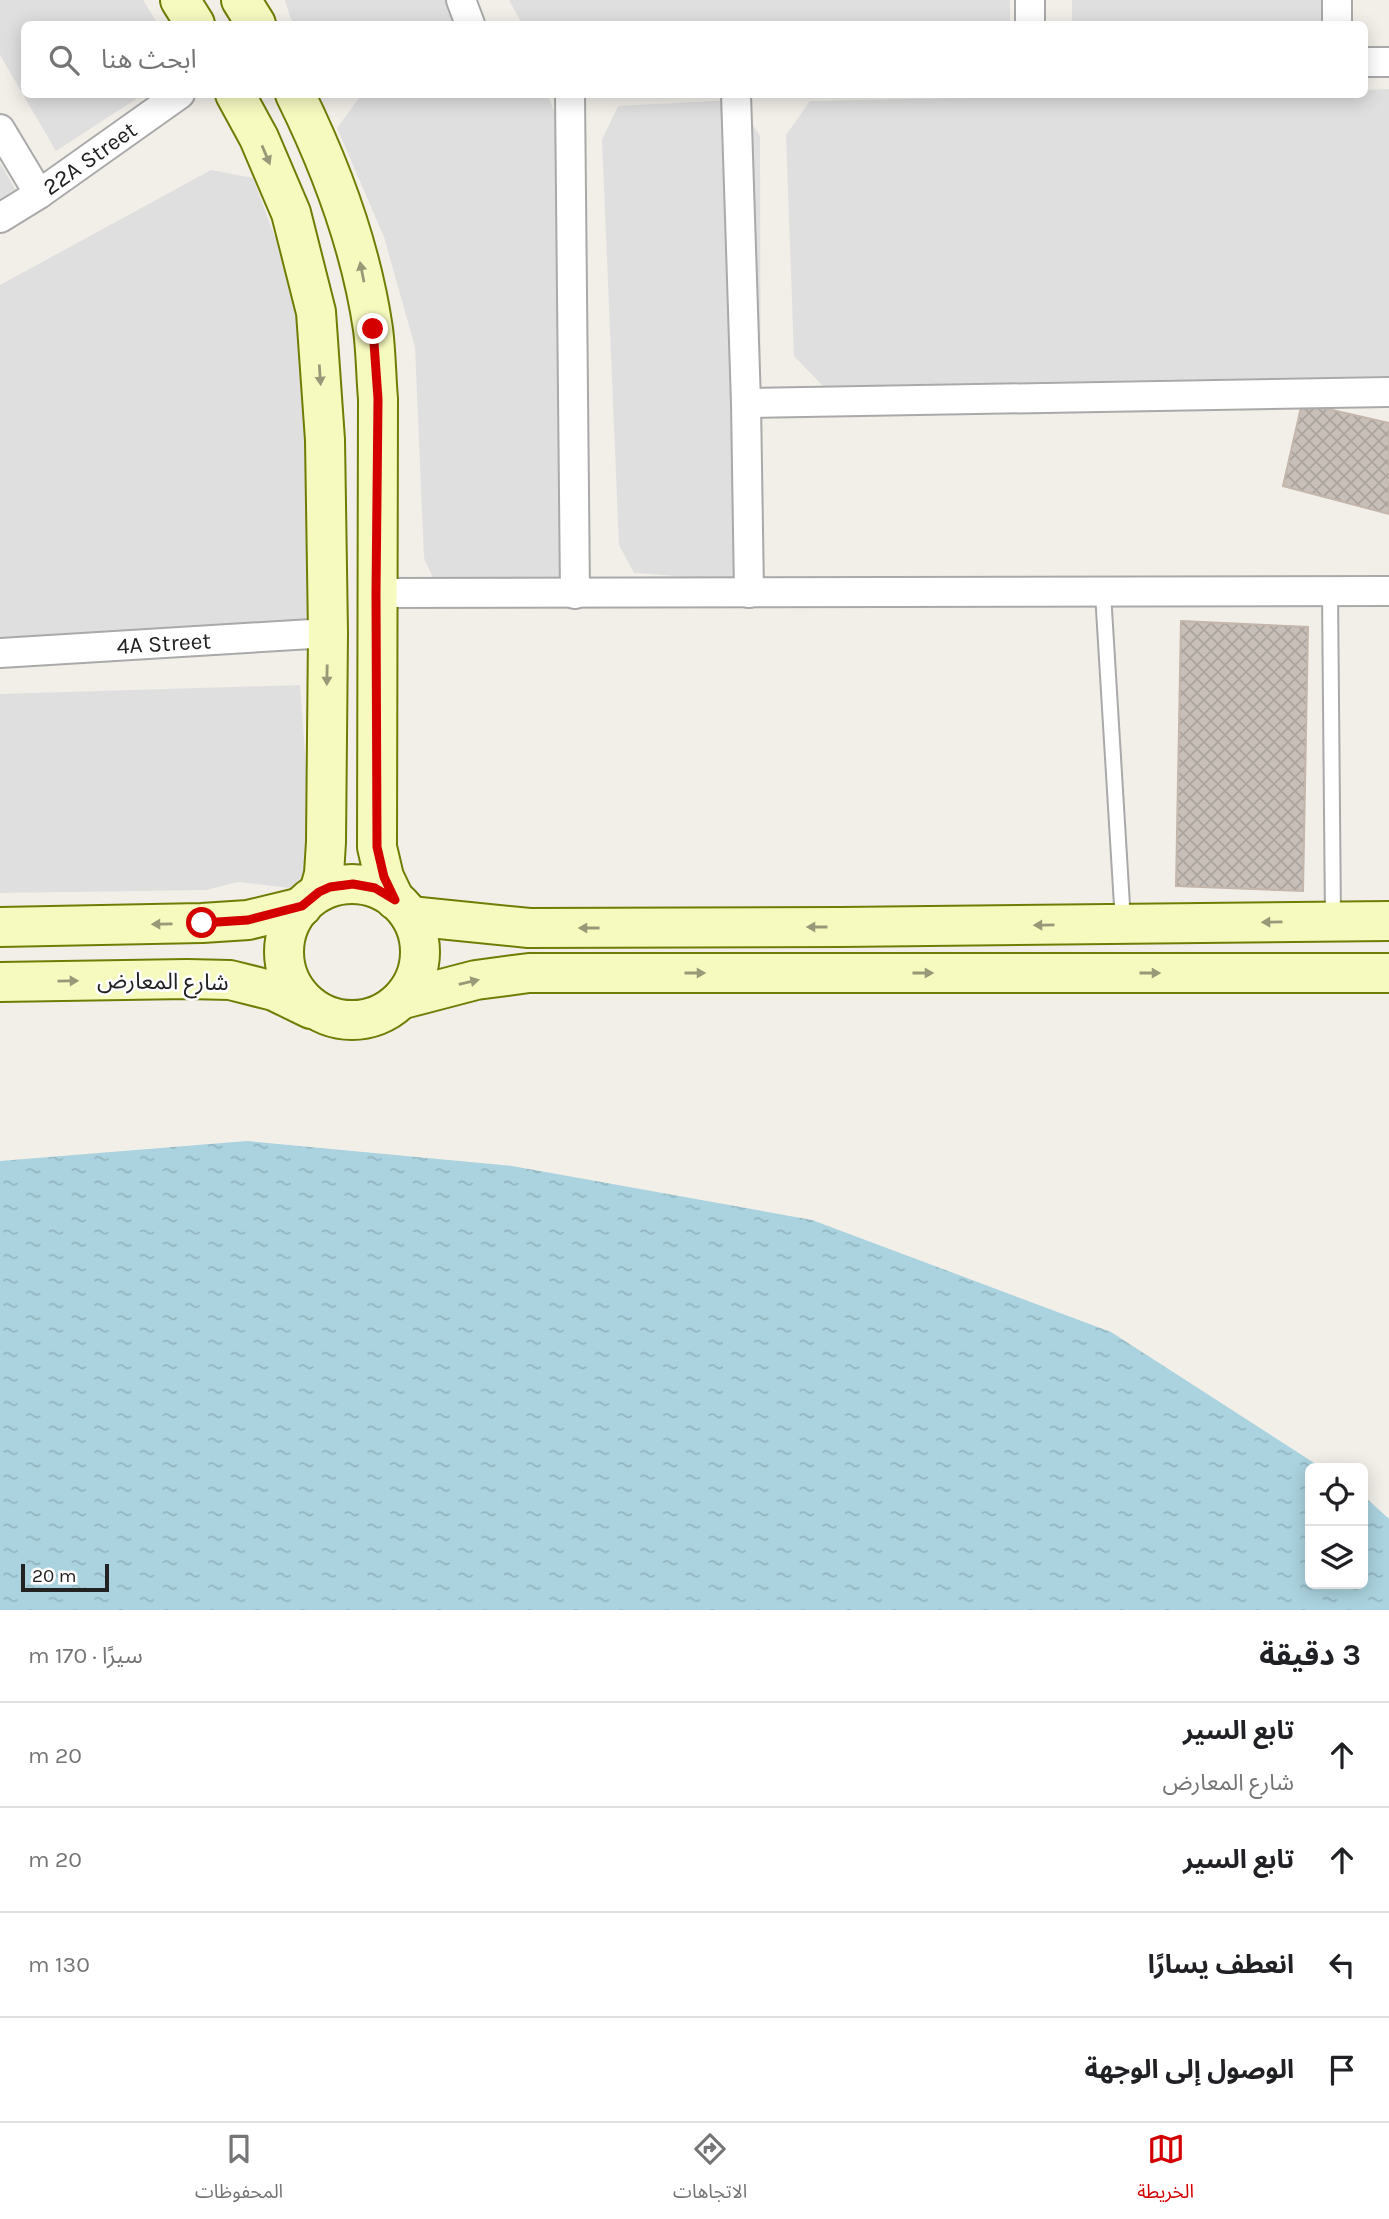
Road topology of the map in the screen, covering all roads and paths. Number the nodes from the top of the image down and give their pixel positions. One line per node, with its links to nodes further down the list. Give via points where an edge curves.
1 (180, 0): 5 (street)
2 (461, 0): 6 (street)
3 (1030, 0): 7 (street)
4 (1336, 0): 8 (street)
5 (193, 21)
6 (469, 21)
7 (1030, 21)
8 (1337, 21)
9 (1368, 62): 10 (street)
10 (1389, 62)
11 (174, 98): 17 (street, 22A Street)
12 (237, 98): 27 (street, one-way to 27, via 290,213 316,312 325,440)
13 (570, 98): 26 (street)
14 (736, 98): 20 (street)
15 (307, 106): 23 (street, one-way to 15, via 378,399 373,329 359,260)
16 (0, 129): 17 (street)
17 (39, 194): 18 (street, 22A Street)
18 (0, 218)
19 (1389, 392): 20 (street)
20 (746, 402): 24 (street)
21 (1389, 591): 22 (street)
22 (1331, 592): 25 (street); 32 (lane)
23 (376, 593): 26 (street); 30 (street, via 377,847 384,877)
24 (749, 593): 25 (street); 26 (street)
25 (1103, 593): 33 (lane)
26 (575, 594)
27 (328, 633): 28 (street, 4A Street); 29 (street, one-way to 29, via 324,874)
28 (0, 653)
29 (311, 899): 30 (street, via 330,887 353,884 375,888); 34 (street, one-way to 34, via 248,920); 38 (street, via 295,915 285,935 284,958 290,981 302,999)
30 (402, 908): 33 (street, one-way to 30, via 529,928); 37 (street, via 418,936 420,959 415,980)
31 (1389, 920): 32 (street)
32 (1333, 921): 33 (street, one-way to 33)
33 (1123, 924)
34 (0, 927)
35 (1389, 973): 37 (street, one-way to 35, via 477,980 529,973)
36 (0, 982): 38 (street, شارع المعارض, one-way to 38, via 230,980 274,991)
37 (402, 999): 38 (street, via 364,1020 342,1020)
38 (321, 1013)

